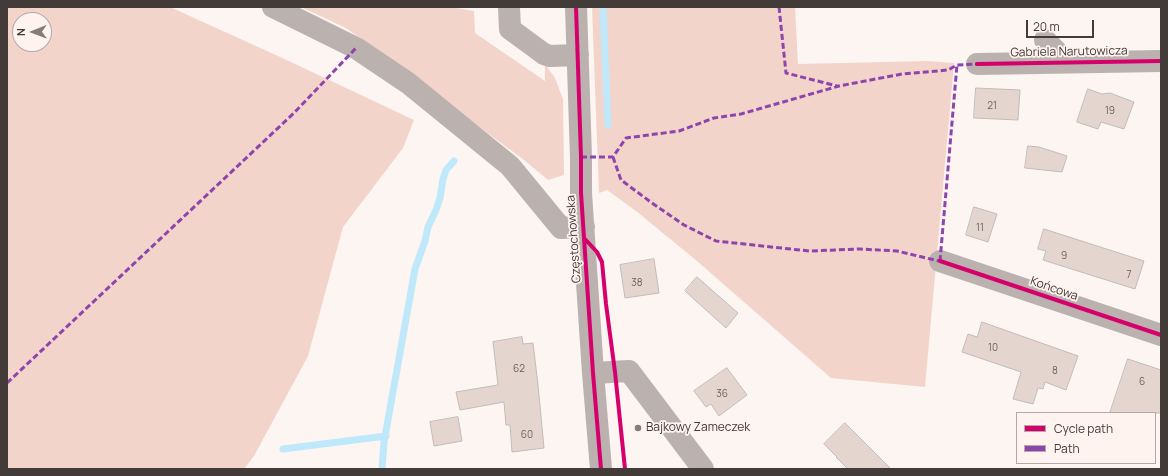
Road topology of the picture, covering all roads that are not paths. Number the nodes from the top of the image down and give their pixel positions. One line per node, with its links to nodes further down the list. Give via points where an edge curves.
1 (273, 7): 9 (street, via 356,48 408,83 510,166 561,228)
2 (509, 7): 5 (street, via 510,29 544,54)
3 (576, 7): 5 (street, Częstochowska)
4 (1045, 40): 7 (street)
5 (578, 55): 9 (street, Częstochowska)
6 (1161, 60): 7 (street, Gabriela Narutowicza)
7 (1067, 62): 8 (street, Gabriela Narutowicza)
8 (977, 64)
9 (584, 227): 12 (street, Częstochowska)
10 (940, 261): 11 (street, Końcowa)
11 (1161, 335)
12 (593, 373): 13 (street, Częstochowska); 14 (street, via 629,371)
13 (601, 469)
14 (703, 469)

